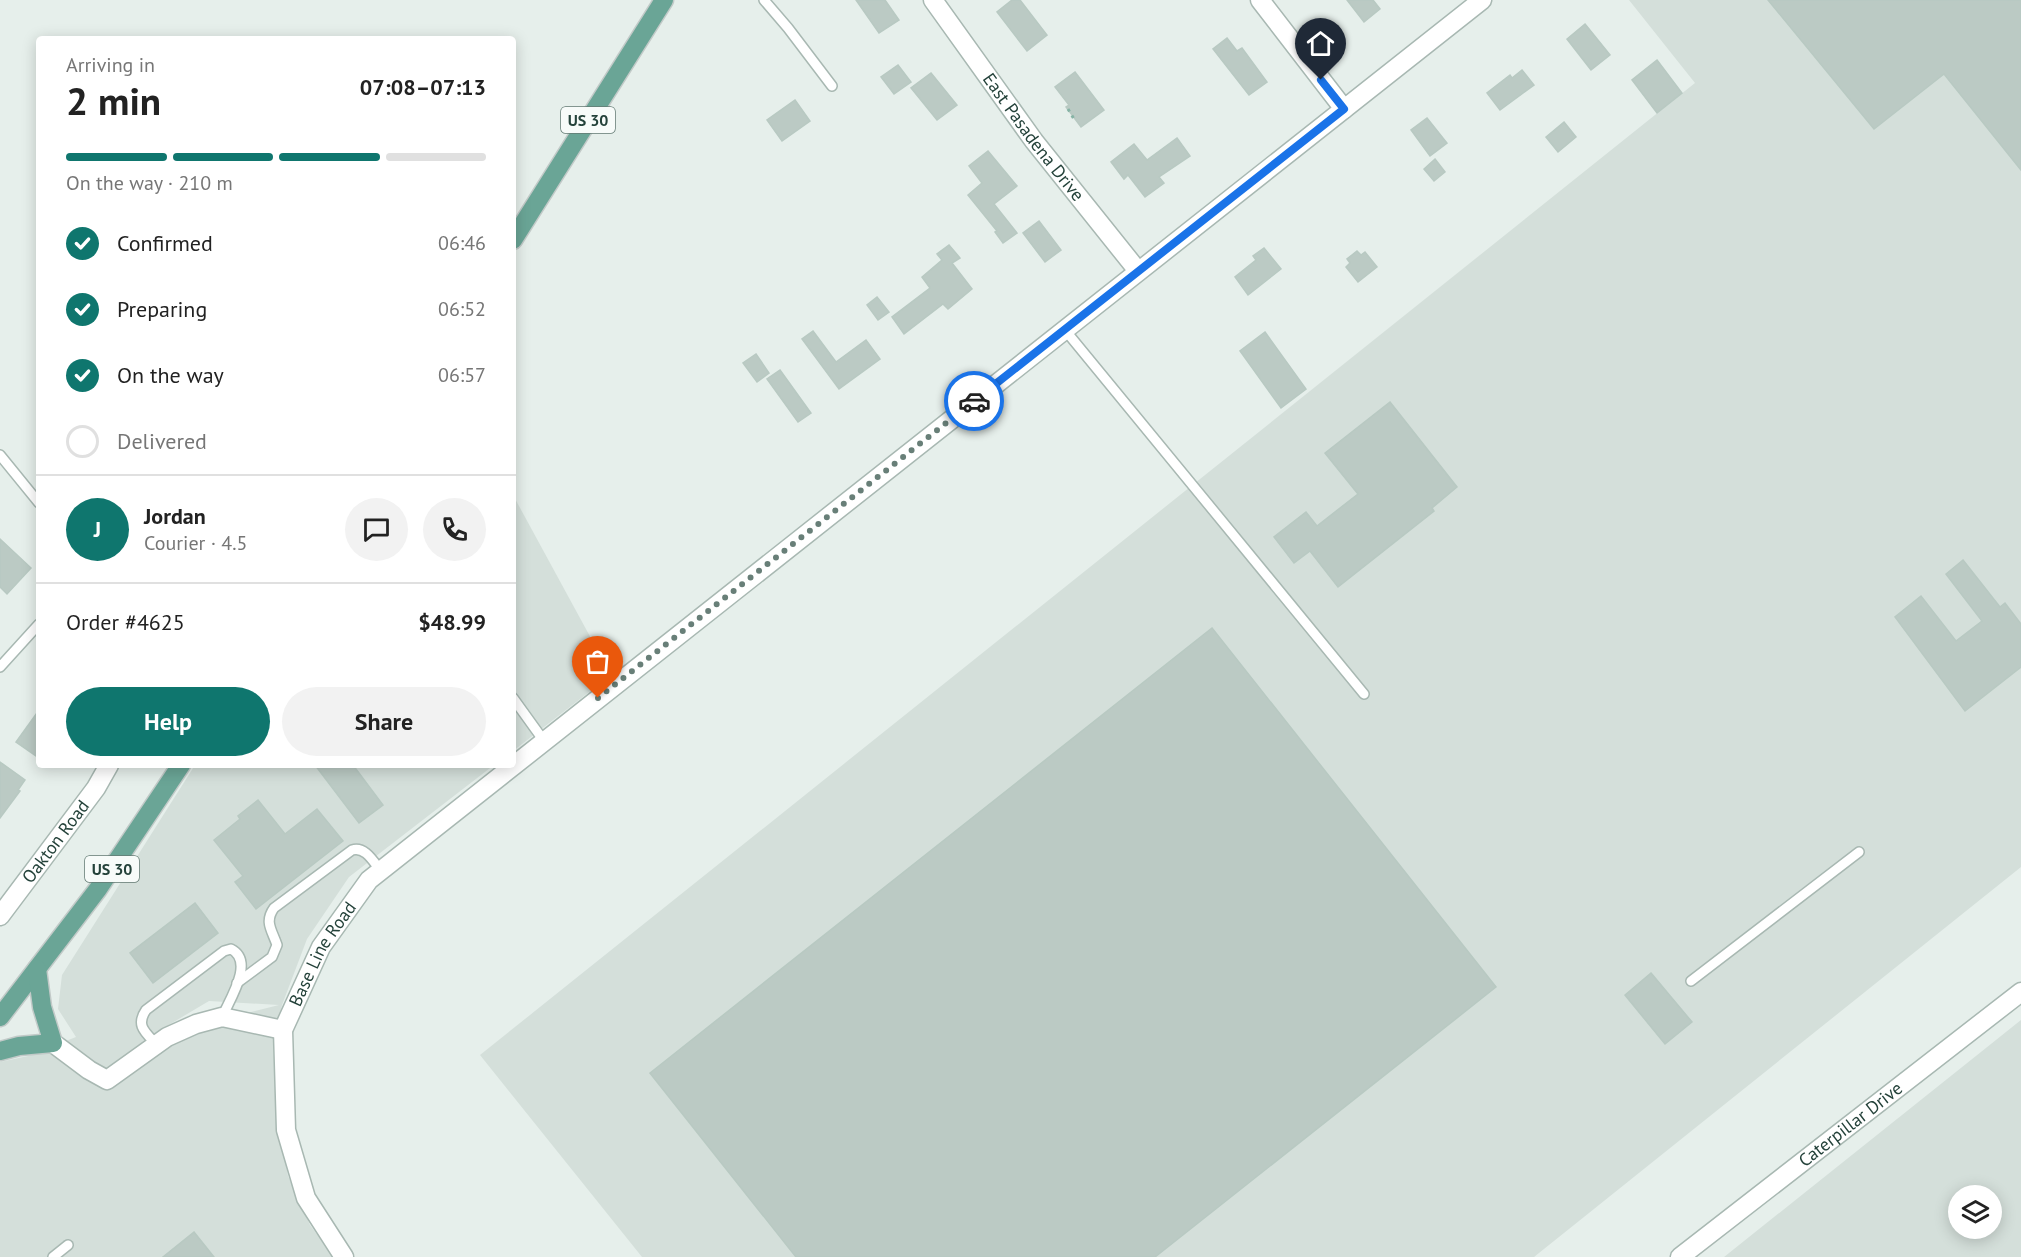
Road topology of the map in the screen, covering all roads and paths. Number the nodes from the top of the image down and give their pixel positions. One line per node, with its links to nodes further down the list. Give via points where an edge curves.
1 (664, 0): 10 (main road, US 30)
2 (764, 0): 6 (lane)
3 (933, 0): 11 (street, East Pasadena Drive, via 1034,141)
4 (1260, 0): 8 (street)
5 (1482, 0): 8 (street, Base Line Road)
6 (832, 86)
7 (1068, 109): 9 (path)
8 (1344, 109): 11 (street, Base Line Road)
9 (1074, 120)
10 (516, 235)
11 (1138, 271): 12 (street, Base Line Road)
12 (1065, 330): 17 (lane); 19 (street, Base Line Road)
13 (0, 456): 14 (lane)
14 (36, 499)
15 (36, 627): 16 (lane)
16 (0, 667)
17 (1364, 694)
18 (516, 702): 19 (lane)
19 (544, 741): 20 (street, Base Line Road)
20 (516, 763)
21 (107, 768): 26 (street, Oakton Road)
22 (179, 768): 27 (main road, US 30, via 98,889)
23 (510, 768): 25 (street, Base Line Road)
24 (1859, 852): 28 (lane)
25 (375, 876): 29 (lane, via 362,849 352,850 274,908 269,915 277,945 272,957); 33 (street, Base Line Road, via 321,947)
26 (0, 916)
27 (37, 969): 31 (main road, US 30); 34 (main road, via 42,1007)
28 (1691, 981)
29 (237, 982): 32 (lane); 35 (lane, via 241,959 235,951 227,949 146,1010 142,1027)
30 (2021, 992): 40 (street, Caterpillar Drive)
31 (0, 1017)
32 (222, 1017): 33 (street); 35 (street, via 196,1024)
33 (283, 1030): 39 (street, Base Line Road, via 286,1130 306,1198)
34 (53, 1042): 35 (street, via 107,1080); 36 (main road)
35 (157, 1045)
36 (0, 1051)
37 (68, 1245): 38 (lane)
38 (53, 1257)
39 (344, 1257)
40 (1680, 1257)

